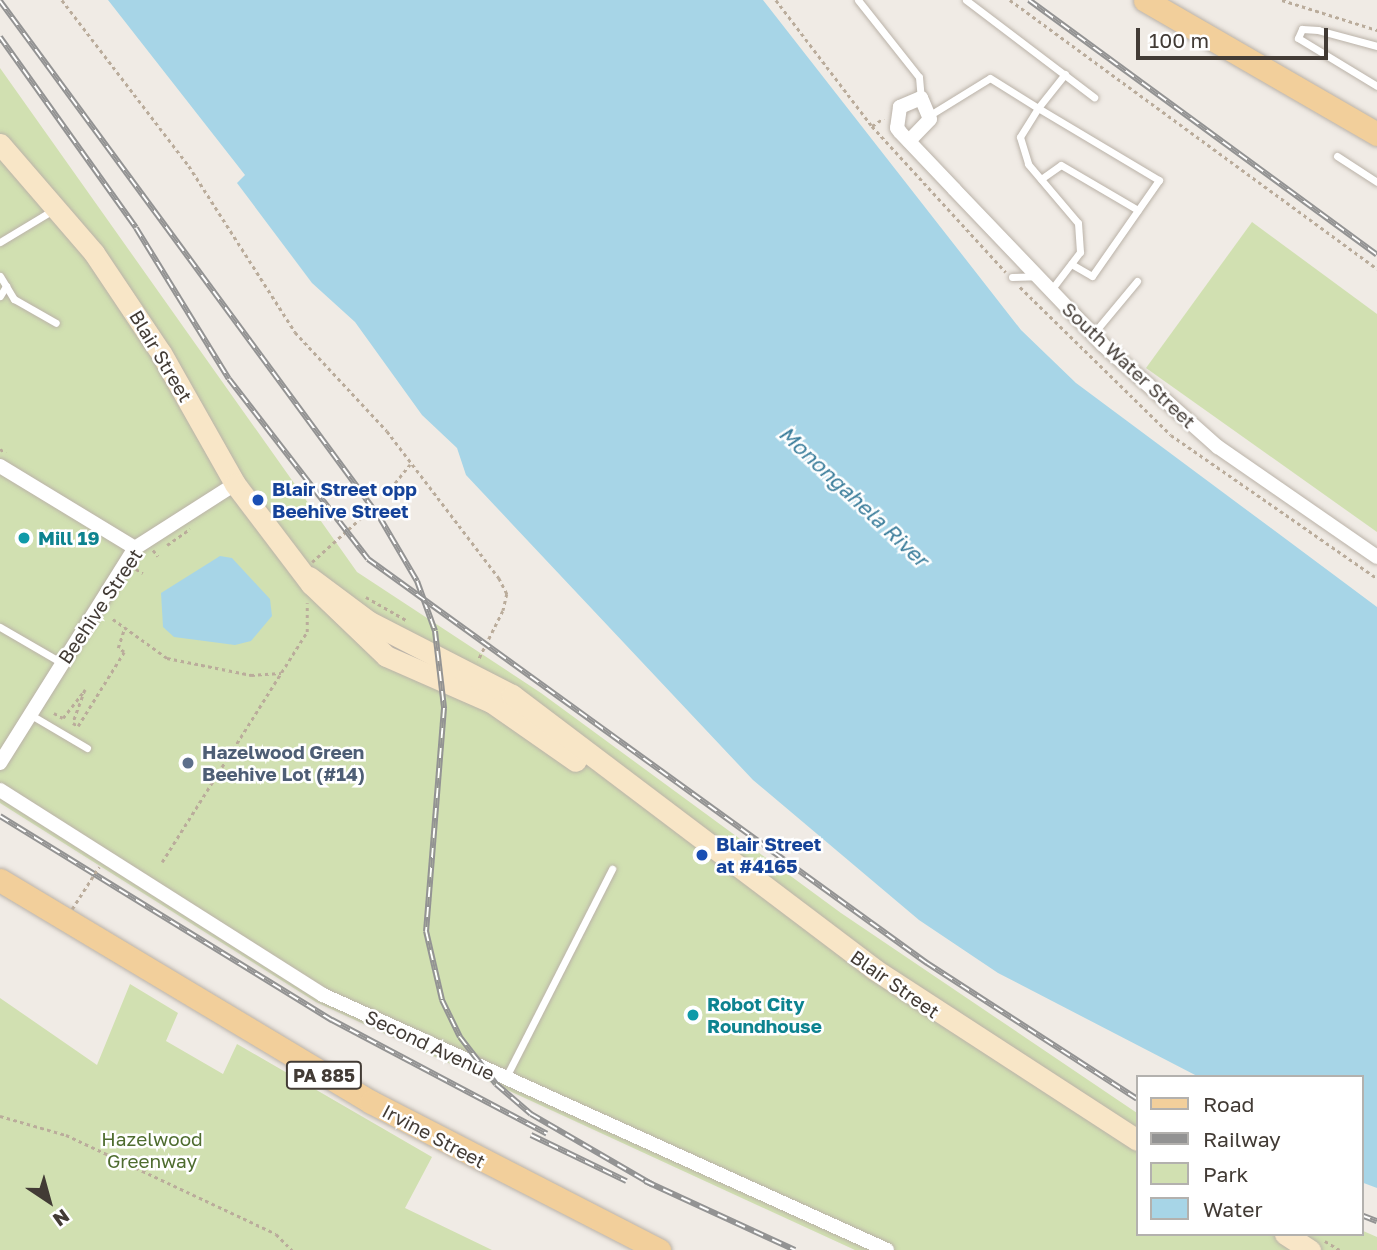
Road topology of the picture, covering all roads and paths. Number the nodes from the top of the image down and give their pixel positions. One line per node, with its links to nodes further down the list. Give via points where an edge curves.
1 (62, 0): 37 (path, via 190,166 295,332)
2 (776, 0): 16 (path)
3 (858, 0): 13 (lane, via 919,77)
4 (966, 0): 10 (lane)
5 (1010, 0): 27 (path)
6 (1145, 0): 17 (main road)
7 (1282, 0): 8 (path)
8 (1377, 30)
9 (1377, 47): 11 (lane, via 1318,30 1302,29 1298,38)
10 (1065, 74): 12 (lane); 14 (lane)
11 (1377, 86)
12 (1094, 97)
13 (921, 98): 15 (street); 18 (street, South Water Street, via 905,102 895,117)
14 (1038, 108): 15 (lane, via 990,78); 21 (lane, via 1020,137); 24 (lane, via 1159,180)
15 (930, 115): 18 (street)
16 (872, 126)
17 (1377, 134)
18 (909, 141): 29 (street, South Water Street)
19 (0, 144): 23 (street, Blair Street)
20 (1337, 156): 22 (lane)
21 (1041, 179): 24 (lane, via 1061,165); 26 (lane, via 1078,223 1080,252)
22 (1377, 182)
23 (57, 208): 25 (lane); 39 (street, Blair Street, via 161,353)
24 (1138, 210): 26 (lane, via 1093,276)
25 (0, 242)
26 (1071, 264): 33 (lane)
27 (1377, 269)
28 (0, 276): 32 (lane)
29 (1037, 276): 30 (lane); 33 (street, South Water Street)
30 (1012, 277)
31 (1137, 281): 36 (lane)
32 (6, 286): 34 (lane); 35 (lane, via 14,299)
33 (1051, 290): 36 (street, South Water Street)
34 (0, 296)
35 (56, 323)
36 (1093, 334): 45 (street, South Water Street, via 1218,447)
37 (410, 463): 40 (path); 56 (path, via 507,594)
38 (0, 466): 44 (street)
39 (235, 484): 44 (street, Beehive Street); 46 (street, Blair Street)
40 (386, 494)
41 (362, 517): 46 (path)
42 (193, 526): 43 (path)
43 (151, 554)
44 (139, 555): 47 (path); 54 (street, Beehive Street)
45 (1377, 557)
46 (306, 573): 56 (street, Blair Street, via 368,621); 63 (street, Blair Street, via 386,656 491,702 653,815)
47 (135, 575)
48 (307, 600): 55 (path, via 307,632)
49 (114, 609): 51 (path)
50 (113, 619): 52 (path)
51 (107, 620)
52 (125, 626): 55 (path, via 167,658 251,675); 58 (path, via 118,648 124,652 78,726 73,723 89,692 63,718)
53 (0, 627): 54 (lane)
54 (62, 663): 59 (street, Beehive Street)
55 (281, 673): 64 (path)
56 (473, 674): 63 (street, Blair Street, via 512,695 661,806)
57 (57, 699): 59 (path)
58 (54, 713)
59 (37, 718): 60 (lane); 61 (street, Beehive Street)
60 (87, 748)
61 (0, 762)
62 (0, 790): 69 (street, Second Avenue, via 323,995)
63 (662, 814): 71 (street, Blair Street, via 938,1014)
64 (162, 862)
65 (99, 867): 68 (path, bridge)
66 (611, 869): 69 (lane)
67 (0, 880): 75 (main road, Irvine Street / PA 885, via 371,1102)
68 (72, 909)
69 (505, 1080): 76 (street, Second Avenue)
70 (0, 1116): 74 (path, via 66,1135 276,1234)
71 (1136, 1139)
72 (1291, 1236): 73 (street)
73 (1315, 1244): 77 (path)
74 (292, 1250)
75 (659, 1250)
76 (887, 1250)
77 (1340, 1250)

